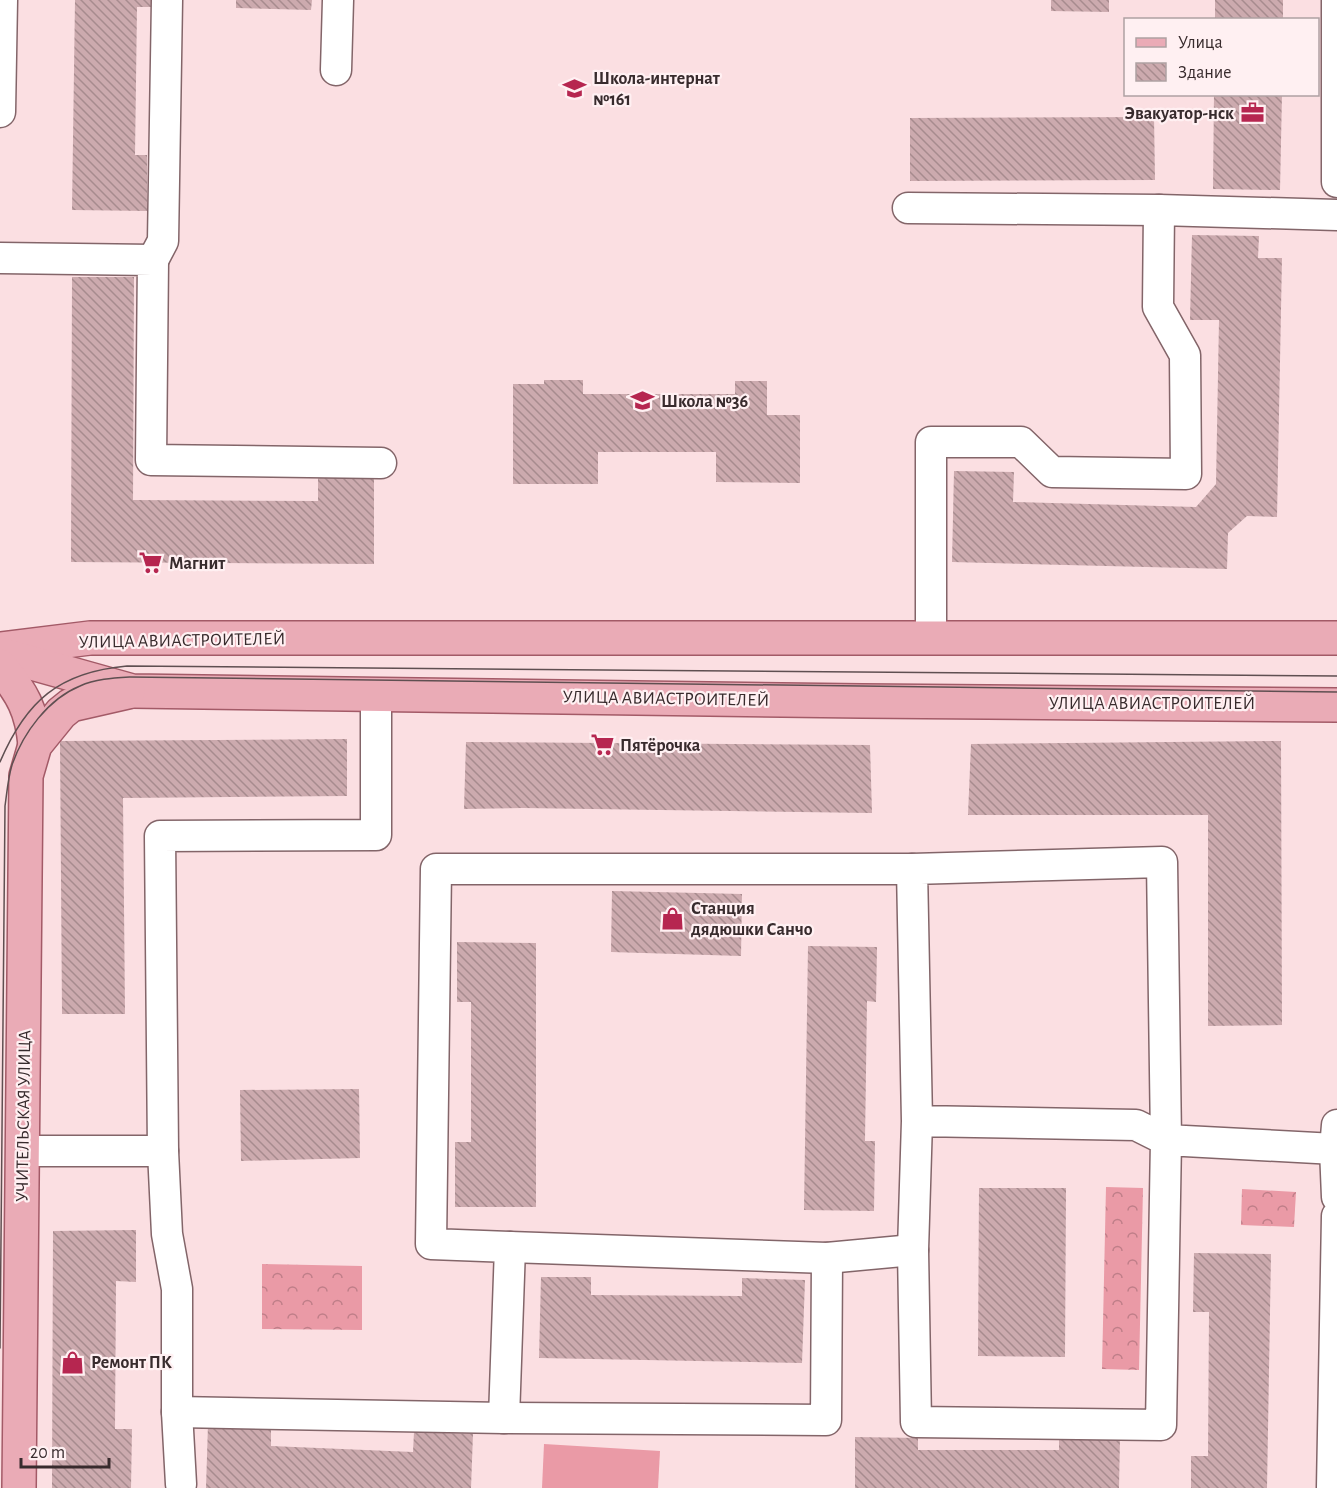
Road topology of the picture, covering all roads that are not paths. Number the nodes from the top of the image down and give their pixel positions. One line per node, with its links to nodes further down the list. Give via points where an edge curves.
1 (2, 0): 6 (street)
2 (167, 0): 13 (street, via 163,241)
3 (338, 0): 5 (street)
4 (1336, 0): 8 (street)
5 (336, 70)
6 (0, 102): 7 (street)
7 (0, 112)
8 (1337, 182)
9 (908, 208): 10 (street)
10 (1159, 210): 11 (street); 15 (street, via 1158,307 1185,355 1186,474 1052,472 1021,442 932,442)
11 (1337, 215)
12 (0, 258): 13 (street)
13 (153, 260): 14 (street, via 151,460)
14 (381, 464)
15 (931, 638): 16 (main road, УЛИЦА АВИАСТРОИТЕЛЕЙ); 17 (main road, УЛИЦА АВИАСТРОИТЕЛЕЙ, via 90,639)
16 (1337, 638)
17 (0, 649)
18 (0, 654): 20 (main road, УЛИЦА АВИАСТРОИТЕЛЕЙ)
19 (0, 666): 23 (main road, УЧИТЕЛЬСКАЯ УЛИЦА, via 30,711)
20 (132, 691): 21 (main road, УЛИЦА АВИАСТРОИТЕЛЕЙ); 23 (main road, УЧИТЕЛЬСКАЯ УЛИЦА, via 71,705)
21 (376, 694): 22 (main road, УЛИЦА АВИАСТРОИТЕЛЕЙ); 29 (street, via 376,835 160,836)
22 (1337, 705)
23 (35, 745): 28 (main road, УЧИТЕЛЬСКАЯ УЛИЦА, via 26,776)
24 (912, 868): 25 (street); 27 (street, via 1162,862); 32 (street, via 436,869 431,1244)
25 (917, 1121): 27 (street, via 1136,1125); 33 (street)
26 (1336, 1137): 27 (street); 30 (street)
27 (1166, 1140): 33 (street, via 1161,1425 916,1422)
28 (23, 1151): 29 (street); 38 (main road, УЧИТЕЛЬСКАЯ УЛИЦА)
29 (163, 1151): 35 (street, via 167,1234 177,1289)
30 (1337, 1197)
31 (1337, 1216): 39 (street)
32 (510, 1247): 34 (street); 36 (street)
33 (913, 1250): 34 (street)
34 (827, 1258): 36 (street, via 826,1420)
35 (177, 1412): 36 (street); 37 (street)
36 (504, 1418)
37 (181, 1484)
38 (19, 1488)
39 (1332, 1488)

